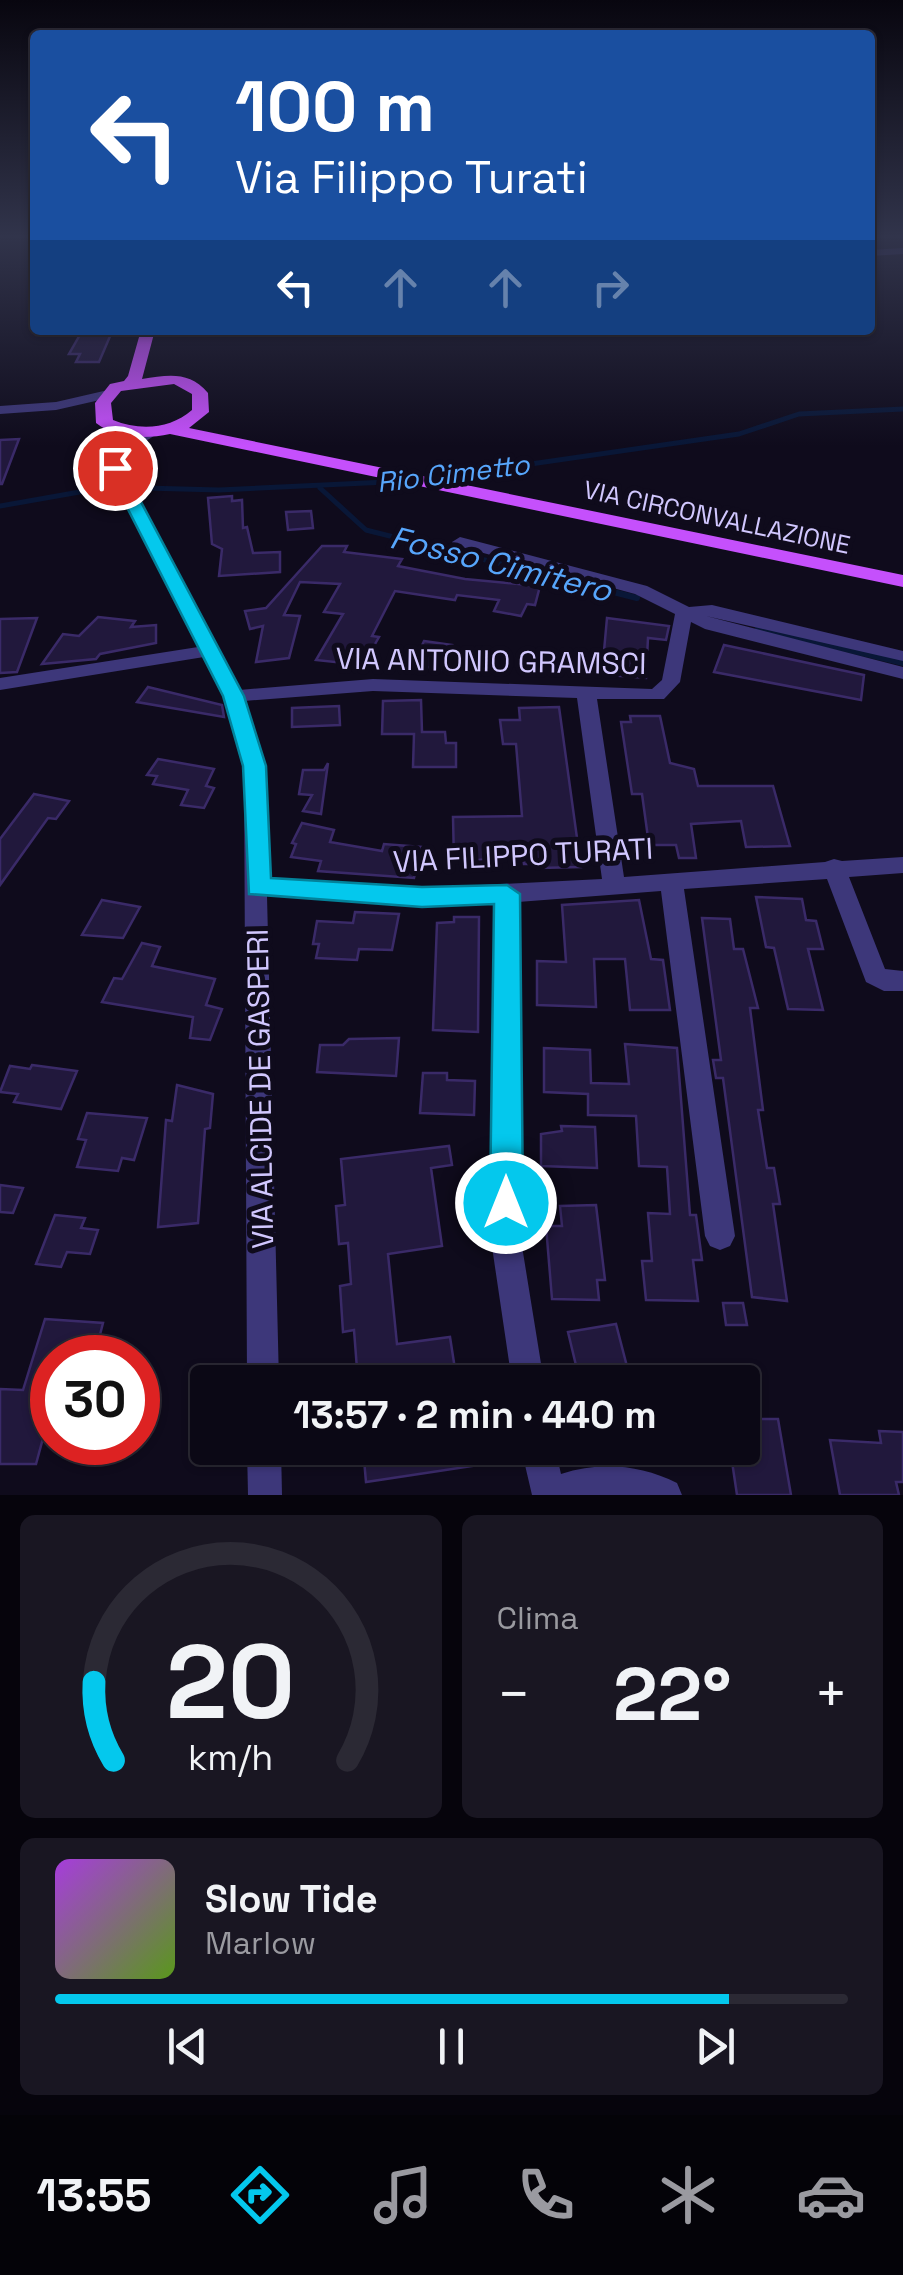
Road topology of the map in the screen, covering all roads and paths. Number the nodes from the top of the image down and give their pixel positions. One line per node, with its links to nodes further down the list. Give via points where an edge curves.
1 (147, 335): 2 (main road)
2 (140, 358): 3 (main road); 4 (main road)
3 (174, 379): 4 (main road); 8 (main road, via 196,387)
4 (131, 382): 5 (main road)
5 (108, 394): 6 (street); 9 (main road)
6 (56, 406): 7 (street); 9 (street)
7 (0, 410)
8 (201, 412): 10 (main road); 11 (main road, via 229,434)
9 (106, 419): 10 (main road, VIA CIRCONVALLAZIONE); 12 (street, VIA ALCIDE DE GASPERI, via 108,456)
10 (161, 430): 11 (main road, VIA CIRCONVALLAZIONE); 12 (street, via 126,447)
11 (281, 451): 14 (main road, VIA CIRCONVALLAZIONE)
12 (122, 482): 16 (street, VIA ALCIDE DE GASPERI)
13 (460, 542): 15 (street, via 641,590)
14 (903, 581)
15 (684, 613): 17 (street, via 712,610); 18 (street); 20 (street, VIA ANTONIO GRAMSCI, via 681,648 664,693)
16 (207, 651): 19 (street); 21 (street, VIA ALCIDE DE GASPERI)
17 (903, 656)
18 (903, 673)
19 (0, 684)
20 (586, 692): 21 (street, VIA ANTONIO GRAMSCI, via 373,685); 25 (street)
21 (234, 696): 26 (street, VIA ALCIDE DE GASPERI, via 254,766)
22 (903, 865): 23 (street, VIA FILIPPO TURATI)
23 (834, 867): 24 (street, VIA FILIPPO TURATI); 28 (street, via 875,975)
24 (671, 881): 25 (street, VIA FILIPPO TURATI); 29 (street, VIA FILIPPO TURATI)
25 (614, 885): 27 (street, VIA FILIPPO TURATI)
26 (258, 887): 27 (street, VIA FILIPPO TURATI, via 422,897); 30 (street, VIA ALCIDE DE GASPERI)
27 (507, 894): 31 (street, via 506,1240)
28 (903, 981)
29 (720, 1236)
30 (263, 1365)
31 (525, 1365)
32 (264, 1465): 34 (street)
33 (543, 1465): 35 (street)
34 (264, 1495)
35 (551, 1495): 36 (street, via 595,1484)
36 (665, 1495)

